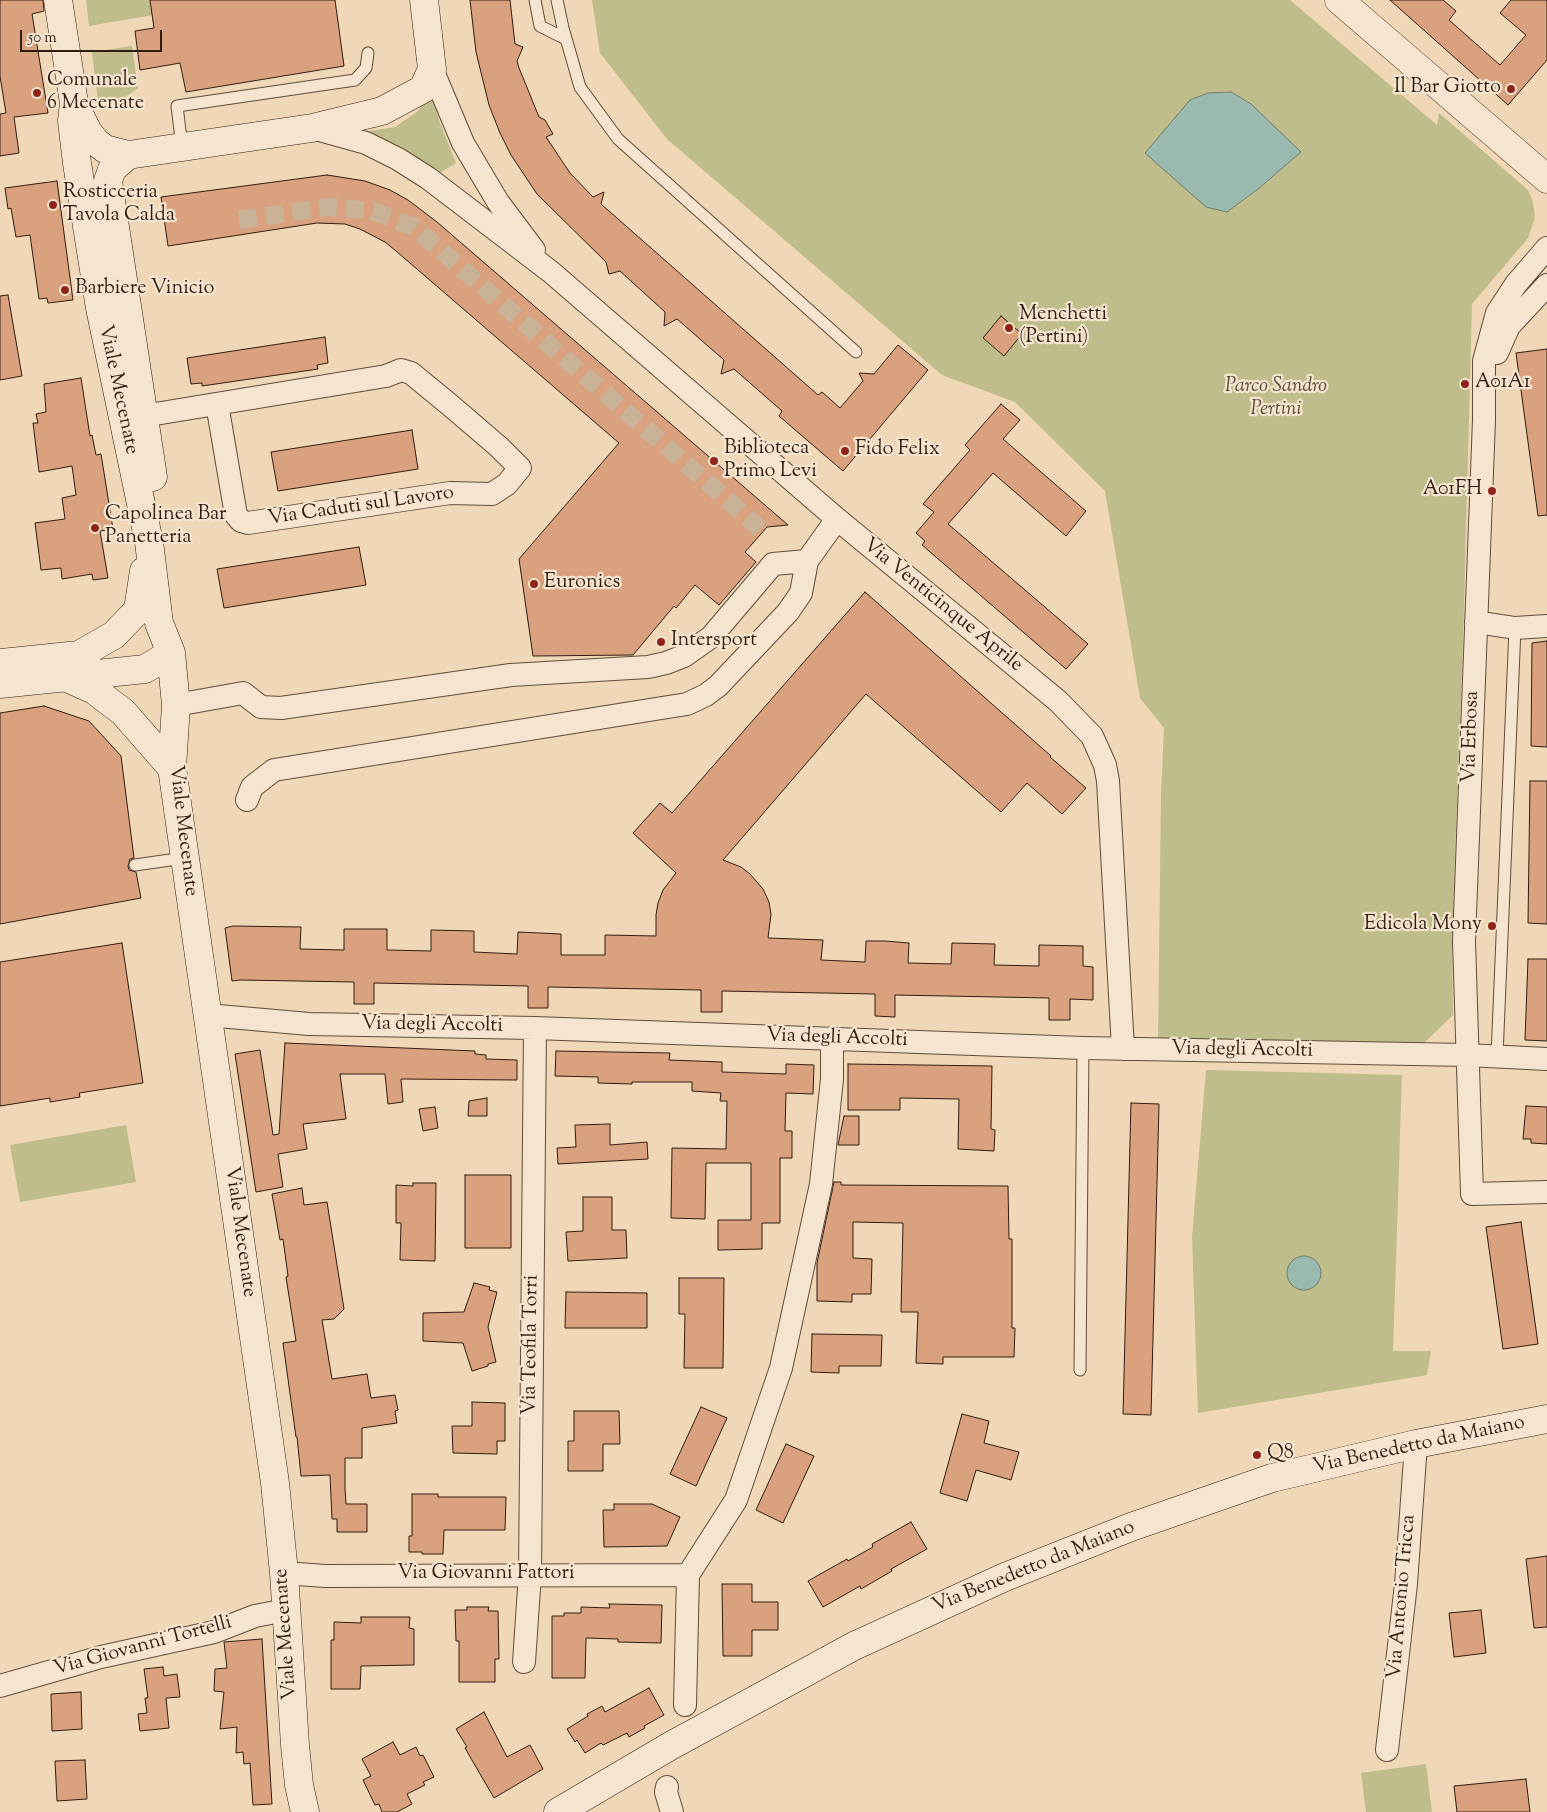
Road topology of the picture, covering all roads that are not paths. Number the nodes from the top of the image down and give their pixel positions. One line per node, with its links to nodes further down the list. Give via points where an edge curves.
1 (58, 0): 9 (main road, Viale Mecenate)
2 (424, 0): 8 (main road, Via Venticinque Aprile)
3 (535, 0): 6 (lane, via 540,26)
4 (557, 0): 6 (lane)
5 (1339, 0): 13 (main road)
6 (566, 39): 17 (lane, via 580,87 618,139)
7 (368, 53): 11 (lane, via 366,68 355,80 176,106)
8 (432, 69): 10 (main road, Via Venticinque Aprile, via 423,89 382,111); 15 (street, Via Venticinque Aprile, via 463,143 498,202)
9 (74, 103): 12 (main road, Via Venticinque Aprile, via 96,142 105,149); 22 (main road, Viale Mecenate, via 72,121 77,163 100,308)
10 (312, 128): 11 (main road, Via Venticinque Aprile); 15 (street, Via Venticinque Aprile, via 366,143 398,159 428,178)
11 (182, 148): 12 (main road, Via Venticinque Aprile)
12 (128, 155): 19 (main road, Viale Mecenate, via 112,169 108,181)
13 (1547, 179)
14 (1547, 248): 20 (street, Via Erbosa, via 1516,284 1497,313 1484,361)
15 (551, 272): 21 (street, Via Venticinque Aprile)
16 (1547, 285): 20 (street, Via Erbosa, via 1509,326 1494,360)
17 (856, 352)
18 (217, 404): 18 (street, Via Caduti sul Lavoro, via 386,376 401,370 411,373 450,405 520,468 507,484 492,494 450,493 248,523 236,515); 19 (street, Via Caduti sul Lavoro)
19 (143, 416): 27 (main road, Viale Mecenate, via 176,620)
20 (1484, 420): 24 (street, Via Erbosa)
21 (837, 519): 23 (street); 41 (street, Via Venticinque Aprile, via 1058,701 1092,736 1105,765 1108,781)
22 (149, 542): 27 (main road, Viale Mecenate, via 159,623); 28 (main road, Viale Mecenate, via 138,610 114,635 79,655)
23 (807, 560): 32 (street, via 773,564 711,637 684,656 666,663 648,667 511,675 282,708 261,707 243,693); 34 (street, via 800,594 788,612 718,686 687,704 274,770 252,787)
24 (1476, 622): 26 (street); 42 (street, Via Erbosa, via 1464,941)
25 (1547, 626): 26 (street)
26 (1515, 628): 43 (lane)
27 (171, 653): 29 (main road); 30 (main road, via 145,669); 32 (main road, Viale Mecenate)
28 (0, 663)
29 (0, 674)
30 (63, 677): 31 (main road); 33 (main road, via 94,690 123,712)
31 (0, 684)
32 (176, 704): 33 (main road, Viale Mecenate)
33 (172, 768): 35 (main road, Viale Mecenate)
34 (247, 800)
35 (184, 858): 36 (lane); 37 (main road, Viale Mecenate)
36 (135, 865)
37 (208, 1015): 38 (street, Via degli Accolti, via 309,1024); 49 (main road, Viale Mecenate)
38 (535, 1028): 39 (street, Via degli Accolti); 50 (street, Via Teofila Torri)
39 (832, 1038): 40 (street, Via degli Accolti); 51 (street, via 832,1079 821,1184 781,1368 736,1500)
40 (1082, 1048): 41 (street, Via degli Accolti); 46 (lane)
41 (1123, 1049): 42 (street, Via degli Accolti)
42 (1467, 1055): 43 (street, Via degli Accolti); 45 (street, Via Erbosa, via 1472,1194)
43 (1497, 1056): 44 (street, Via degli Accolti)
44 (1547, 1059)
45 (1547, 1192)
46 (1080, 1370)
47 (1547, 1419): 48 (main road, Via Benedetto da Maiano)
48 (1416, 1444): 56 (street, Via Antonio Tricca, via 1406,1584); 59 (main road, Via Benedetto da Maiano, via 1272,1478 1131,1527 1005,1577 854,1646 672,1745)
49 (284, 1573): 50 (street, Via Giovanni Fattori, via 325,1576); 52 (main road, Viale Mecenate)
50 (530, 1574): 51 (street, Via Giovanni Fattori); 53 (street, Via Teofila Torri)
51 (688, 1575): 55 (street)
52 (286, 1610): 54 (street, Via Giovanni Tortelli, via 255,1616 214,1632 101,1657); 58 (main road, Viale Mecenate, via 295,1745)
53 (524, 1662)
54 (0, 1686)
55 (685, 1705)
56 (1387, 1750)
57 (666, 1787): 60 (street)
58 (305, 1812)
59 (558, 1812)
60 (672, 1812)

